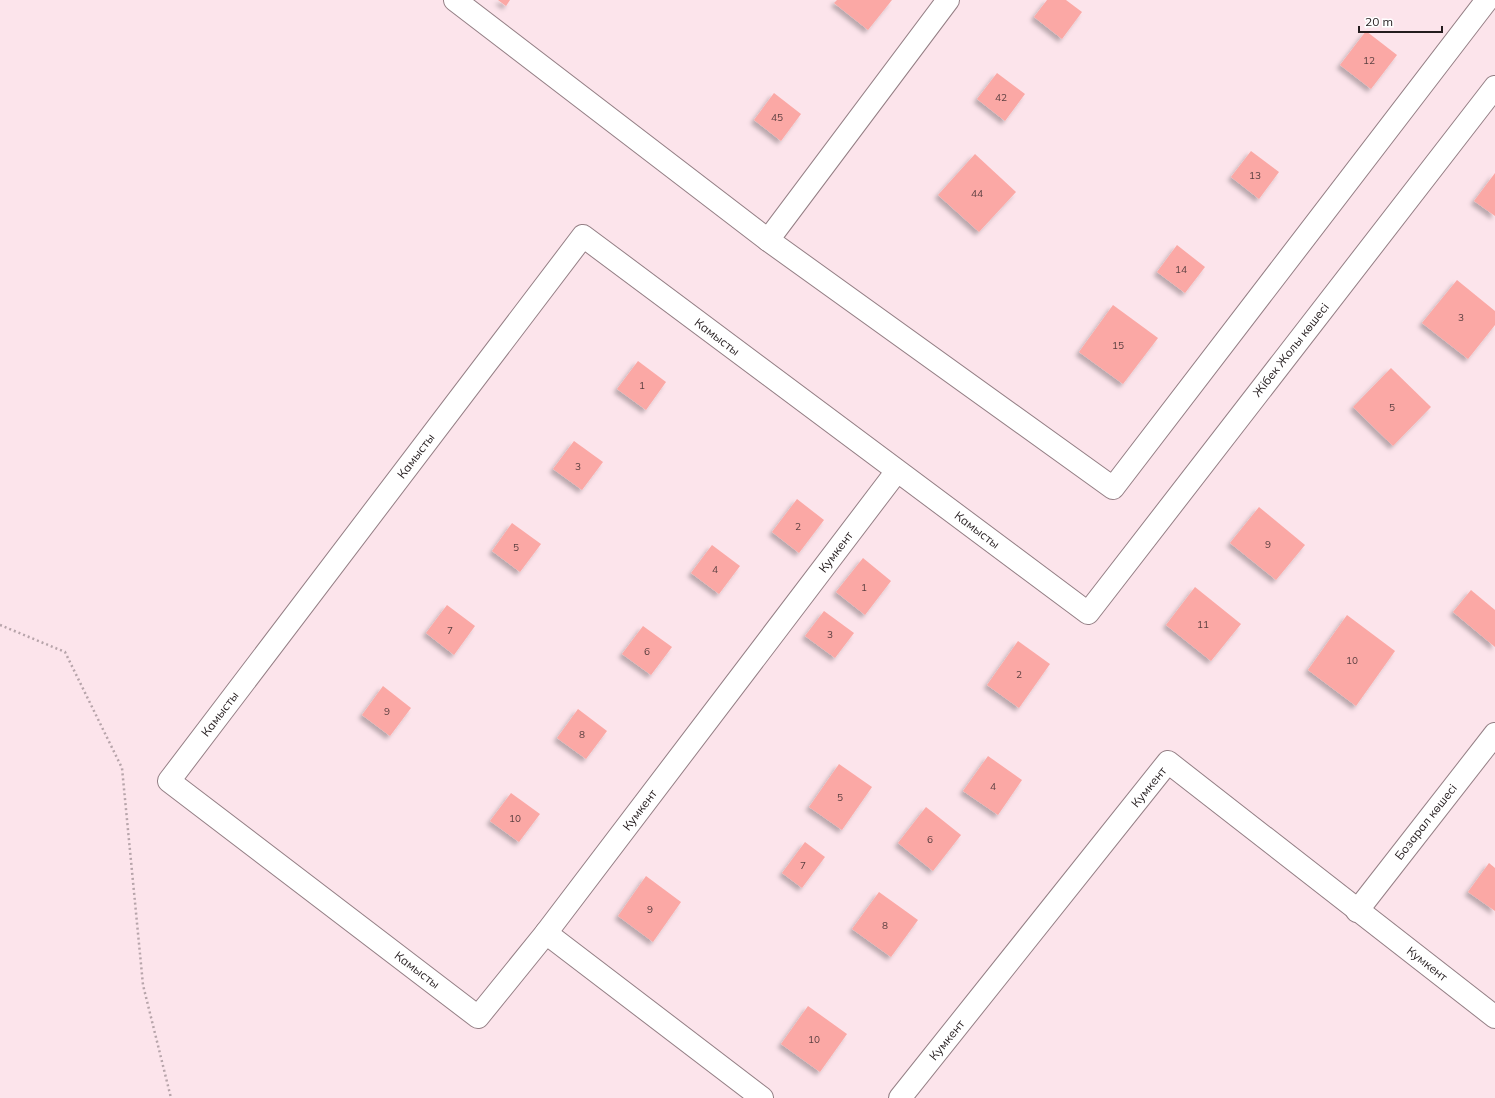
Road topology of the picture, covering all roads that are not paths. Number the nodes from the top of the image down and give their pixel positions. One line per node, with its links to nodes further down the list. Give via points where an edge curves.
1 (455, 0): 5 (street)
2 (948, 0): 5 (street)
3 (1487, 0): 5 (street, via 1113,488)
4 (1495, 87): 7 (street, Жібек Жолы көшесі)
5 (768, 240)
6 (897, 471): 7 (street, Камысты); 10 (street, Кумкент); 10 (street, Камысты, via 583,236 169,781 478,1017)
7 (1088, 613)
8 (1495, 734): 9 (street, Бозарал көшесі)
9 (1358, 911): 11 (street, Кумкент); 13 (street, Кумкент, via 1168,762)
10 (546, 933): 12 (street)
11 (1495, 1017)
12 (762, 1098)
13 (900, 1098)

